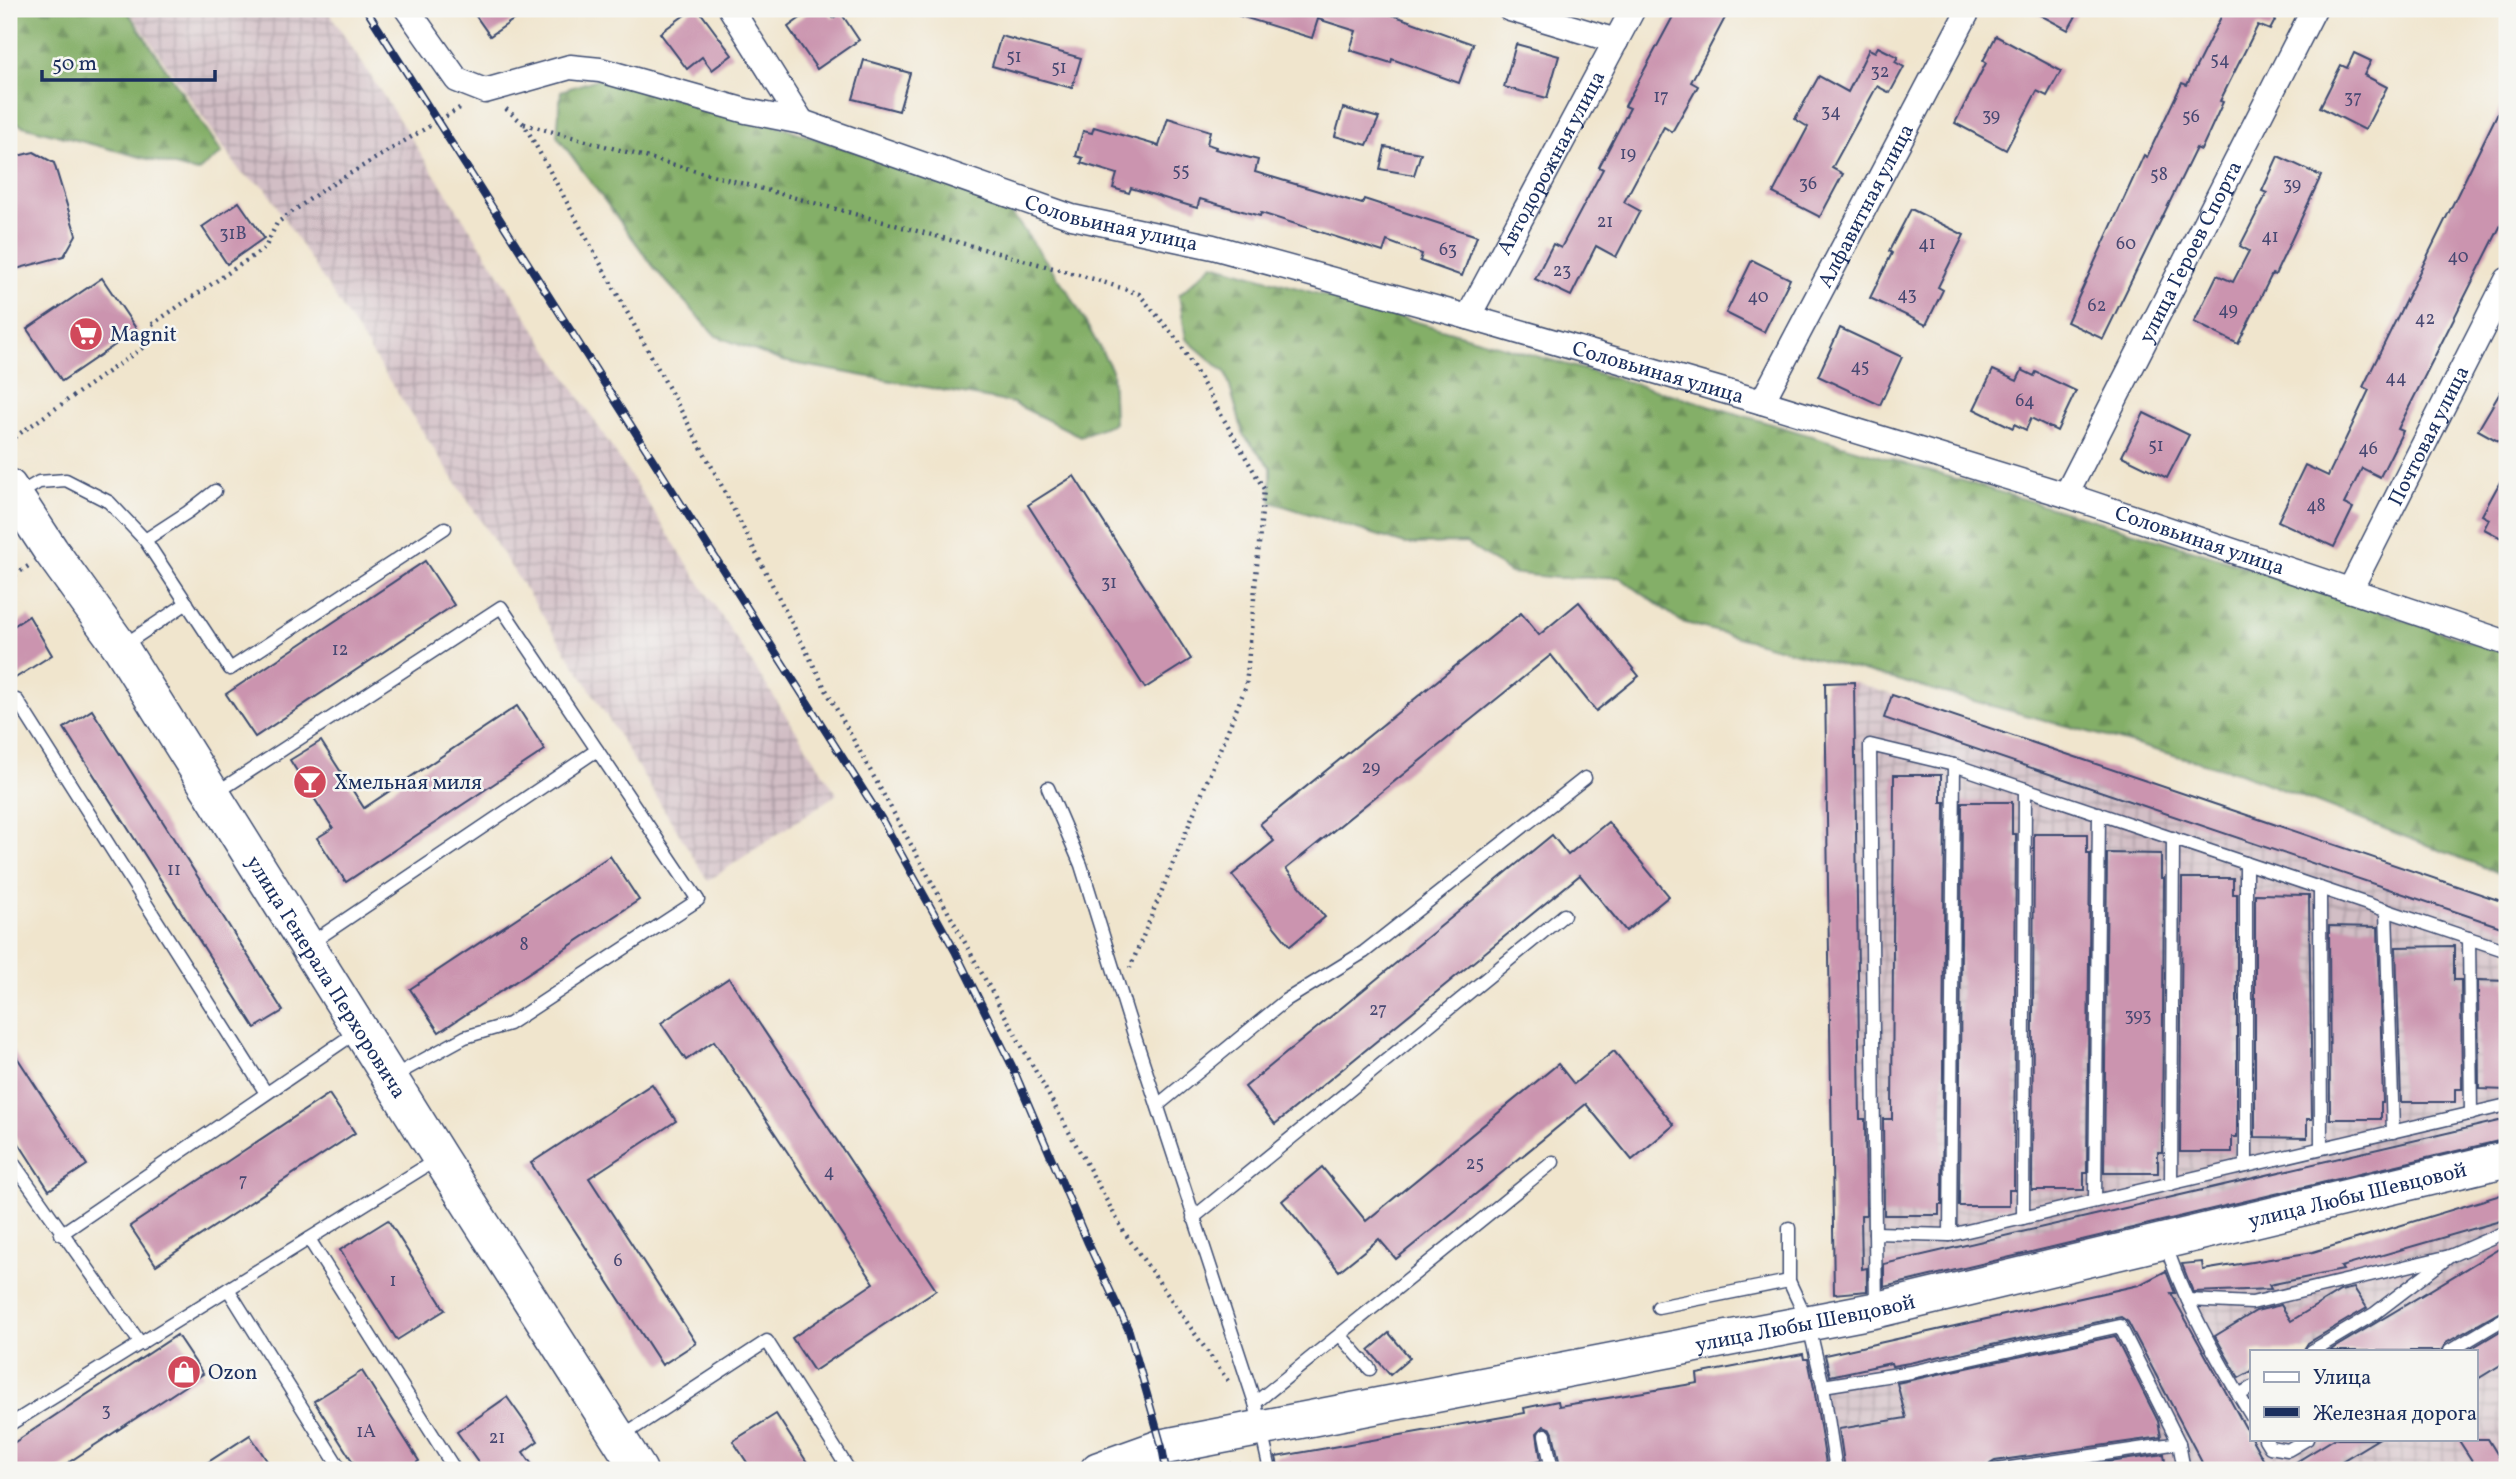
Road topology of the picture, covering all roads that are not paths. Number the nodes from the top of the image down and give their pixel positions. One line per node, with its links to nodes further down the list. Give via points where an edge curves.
1 (407, 9): 8 (street, Соловьиная улица, via 457,80 485,91 570,67 600,70)
2 (731, 9): 8 (street)
3 (1510, 9): 7 (street)
4 (1633, 9): 7 (street, Автодорожная улица)
5 (1969, 9): 11 (street, Алфавитная улица)
6 (2314, 9): 14 (street, улица Героев Спорта)
7 (1616, 41): 10 (street, Автодорожная улица)
8 (802, 122): 10 (street, Соловьиная улица, via 1072,217 1213,247)
9 (2507, 279): 17 (street, Почтовая улица)
10 (1468, 317): 11 (street, Соловьиная улица)
11 (1762, 402): 14 (street, Соловьиная улица)
12 (215, 491): 16 (lane)
13 (11, 495): 16 (lane, via 39,482 66,480 109,502); 20 (street, улица Генерала Перхоровича)
14 (2066, 495): 17 (street, Соловьиная улица)
15 (445, 528): 18 (lane, via 230,669)
16 (145, 540): 18 (lane)
17 (2350, 590): 19 (street, Соловьиная улица)
18 (187, 603): 20 (lane)
19 (2507, 643)
20 (121, 648): 27 (street, улица Генерала Перхоровича)
21 (9, 705): 39 (lane, via 17,700)
22 (597, 750): 27 (lane, via 501,607); 35 (lane); 38 (lane, via 698,900 509,1024 464,1037)
23 (1954, 765): 26 (lane); 56 (lane, via 1870,745); 58 (lane)
24 (1585, 778): 40 (lane, via 1364,951 1286,1000)
25 (1048, 788): 40 (lane, via 1082,865)
26 (2025, 789): 28 (lane); 53 (lane)
27 (214, 795): 35 (street, улица Генерала Перхоровича)
28 (2099, 813): 29 (lane); 51 (lane)
29 (2173, 838): 30 (lane); 50 (lane)
30 (2246, 863): 31 (lane); 49 (lane)
31 (2320, 888): 32 (lane); 44 (lane)
32 (2386, 910): 34 (lane); 43 (lane)
33 (1564, 915): 52 (lane)
34 (2469, 938): 36 (lane); 42 (lane)
35 (308, 945): 37 (street, улица Генерала Перхоровича)
36 (2507, 951)
37 (361, 1028): 38 (street, улица Генерала Перхоровича); 39 (lane)
38 (392, 1077): 46 (street, улица Генерала Перхоровича)
39 (266, 1093): 57 (lane)
40 (1158, 1105): 52 (lane)
41 (2507, 1105): 42 (lane)
42 (2471, 1114): 43 (lane)
43 (2393, 1132): 44 (lane)
44 (2321, 1149): 49 (lane)
45 (9, 1157): 57 (lane)
46 (440, 1158): 59 (lane); 81 (street, улица Генерала Перхоровича)
47 (2507, 1159): 60 (street, улица Любы Шевцовой)
48 (1553, 1162): 69 (lane)
49 (2245, 1166): 50 (lane)
50 (2171, 1184): 51 (lane)
51 (2095, 1201): 53 (lane)
52 (1193, 1218): 78 (lane)
53 (2023, 1218): 58 (lane)
54 (1789, 1228): 62 (lane)
55 (2507, 1231): 61 (lane)
56 (1875, 1233): 58 (lane); 66 (lane)
57 (61, 1234): 70 (lane)
58 (1950, 1235)
59 (309, 1239): 63 (lane); 86 (lane)
60 (2165, 1242): 64 (lane); 66 (street, улица Любы Шевцовой)
61 (2450, 1256): 64 (lane, via 2252,1303); 71 (lane, via 2374,1314)
62 (1789, 1280): 65 (lane); 68 (lane)
63 (228, 1289): 70 (lane); 85 (lane)
64 (2188, 1300): 76 (lane)
65 (1658, 1307)
66 (1876, 1310): 68 (street, улица Любы Шевцовой)
67 (2507, 1317): 72 (lane)
68 (1808, 1321): 74 (lane); 78 (street, улица Любы Шевцовой)
69 (1340, 1335): 73 (lane); 78 (lane)
70 (141, 1343): 79 (lane)
71 (2314, 1350)
72 (2453, 1350)
73 (1370, 1369)
74 (1823, 1386): 84 (lane, via 1911,1372 2120,1326); 92 (lane)
75 (2250, 1388): 76 (lane)
76 (2239, 1395): 77 (lane)
77 (2250, 1414)
78 (1259, 1416): 89 (street, улица Любы Шевцовой); 90 (lane)
79 (9, 1425)
80 (1545, 1435): 91 (lane)
81 (618, 1438): 87 (street, улица Генерала Перхоровича); 88 (lane, via 766,1341)
82 (2266, 1440): 83 (lane, via 2270,1447 2288,1450)
83 (2305, 1440)
84 (2179, 1443): 93 (lane); 94 (lane)
85 (341, 1470)
86 (455, 1470)
87 (639, 1470)
88 (849, 1470)
89 (1098, 1470)
90 (1270, 1470)
91 (1552, 1470)
92 (1836, 1470)
93 (1996, 1470)
94 (2184, 1470)

